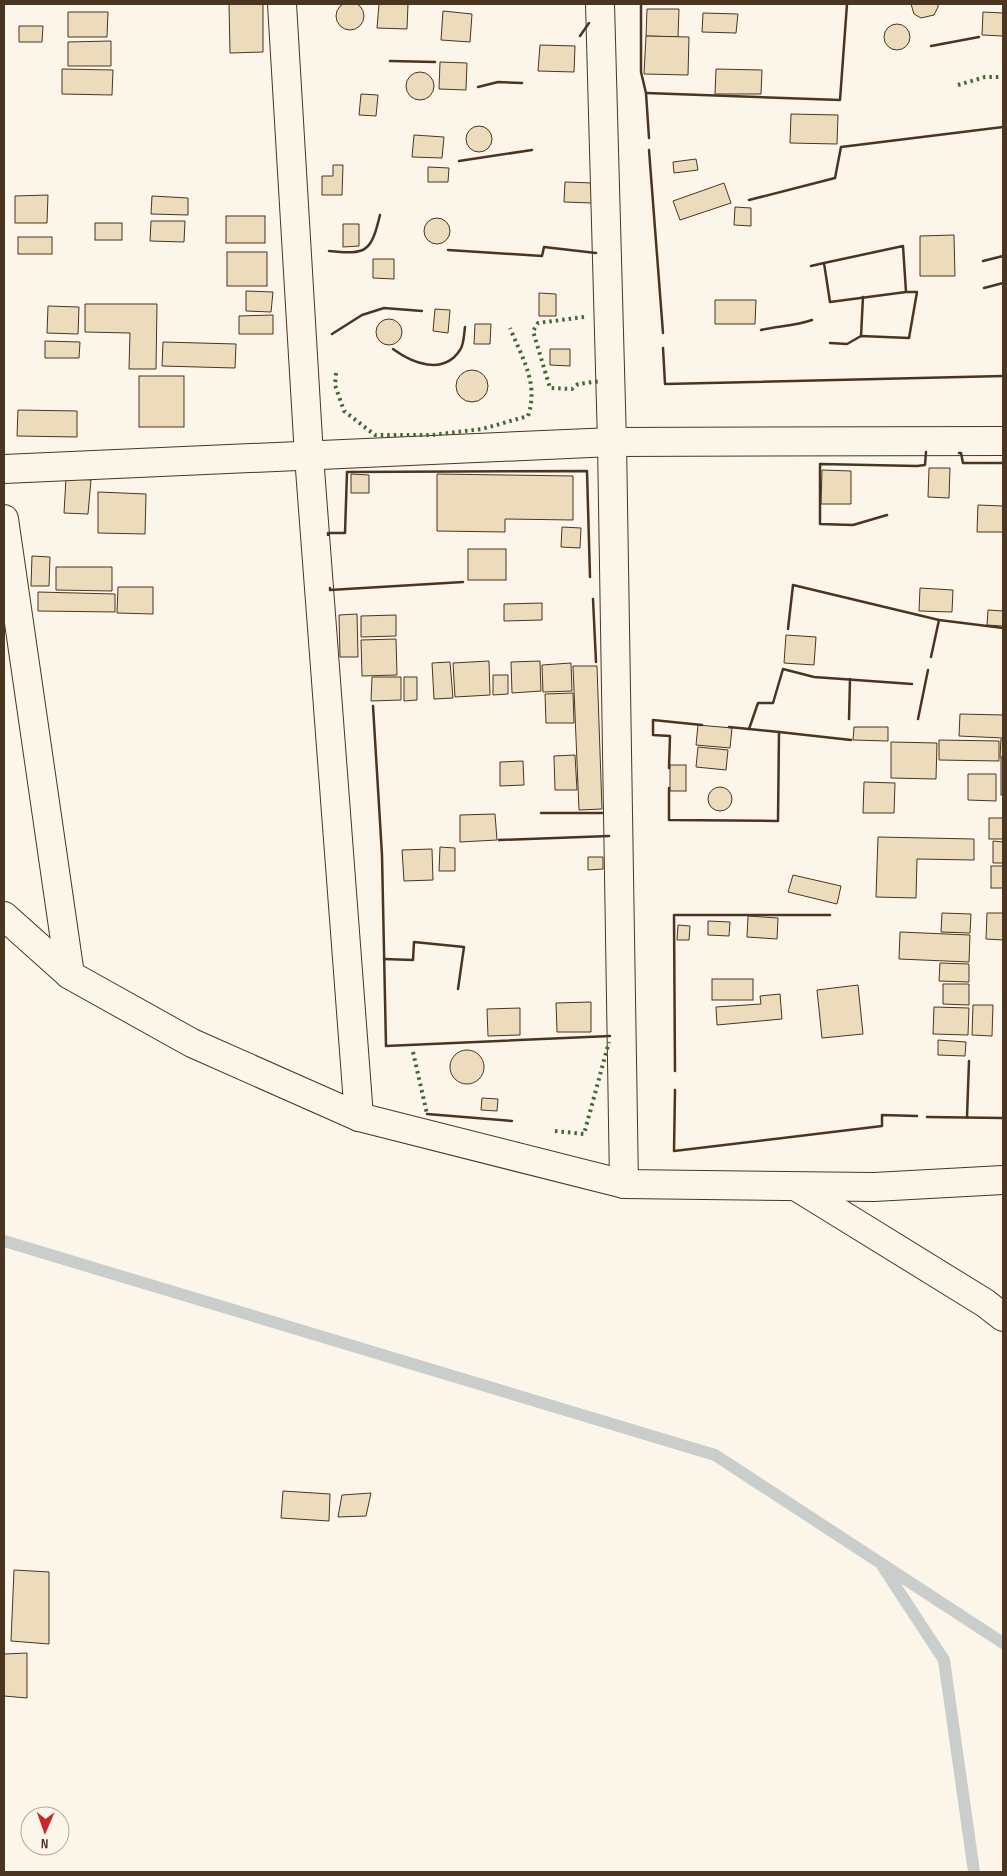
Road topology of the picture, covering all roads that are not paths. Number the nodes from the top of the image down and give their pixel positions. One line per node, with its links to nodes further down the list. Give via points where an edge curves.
1 (282, 4): 5 (street)
2 (600, 4): 4 (street)
3 (1003, 441): 4 (street)
4 (612, 442): 5 (street); 12 (street)
5 (309, 456): 6 (street); 10 (street)
6 (4, 469)
7 (4, 519): 9 (street)
8 (4, 916): 9 (street)
9 (70, 974): 10 (street, via 192,1043)
10 (359, 1117): 12 (street)
11 (1003, 1180): 13 (street, via 874,1187)
12 (624, 1184): 13 (street)
13 (797, 1187): 14 (street)
14 (1003, 1317)

